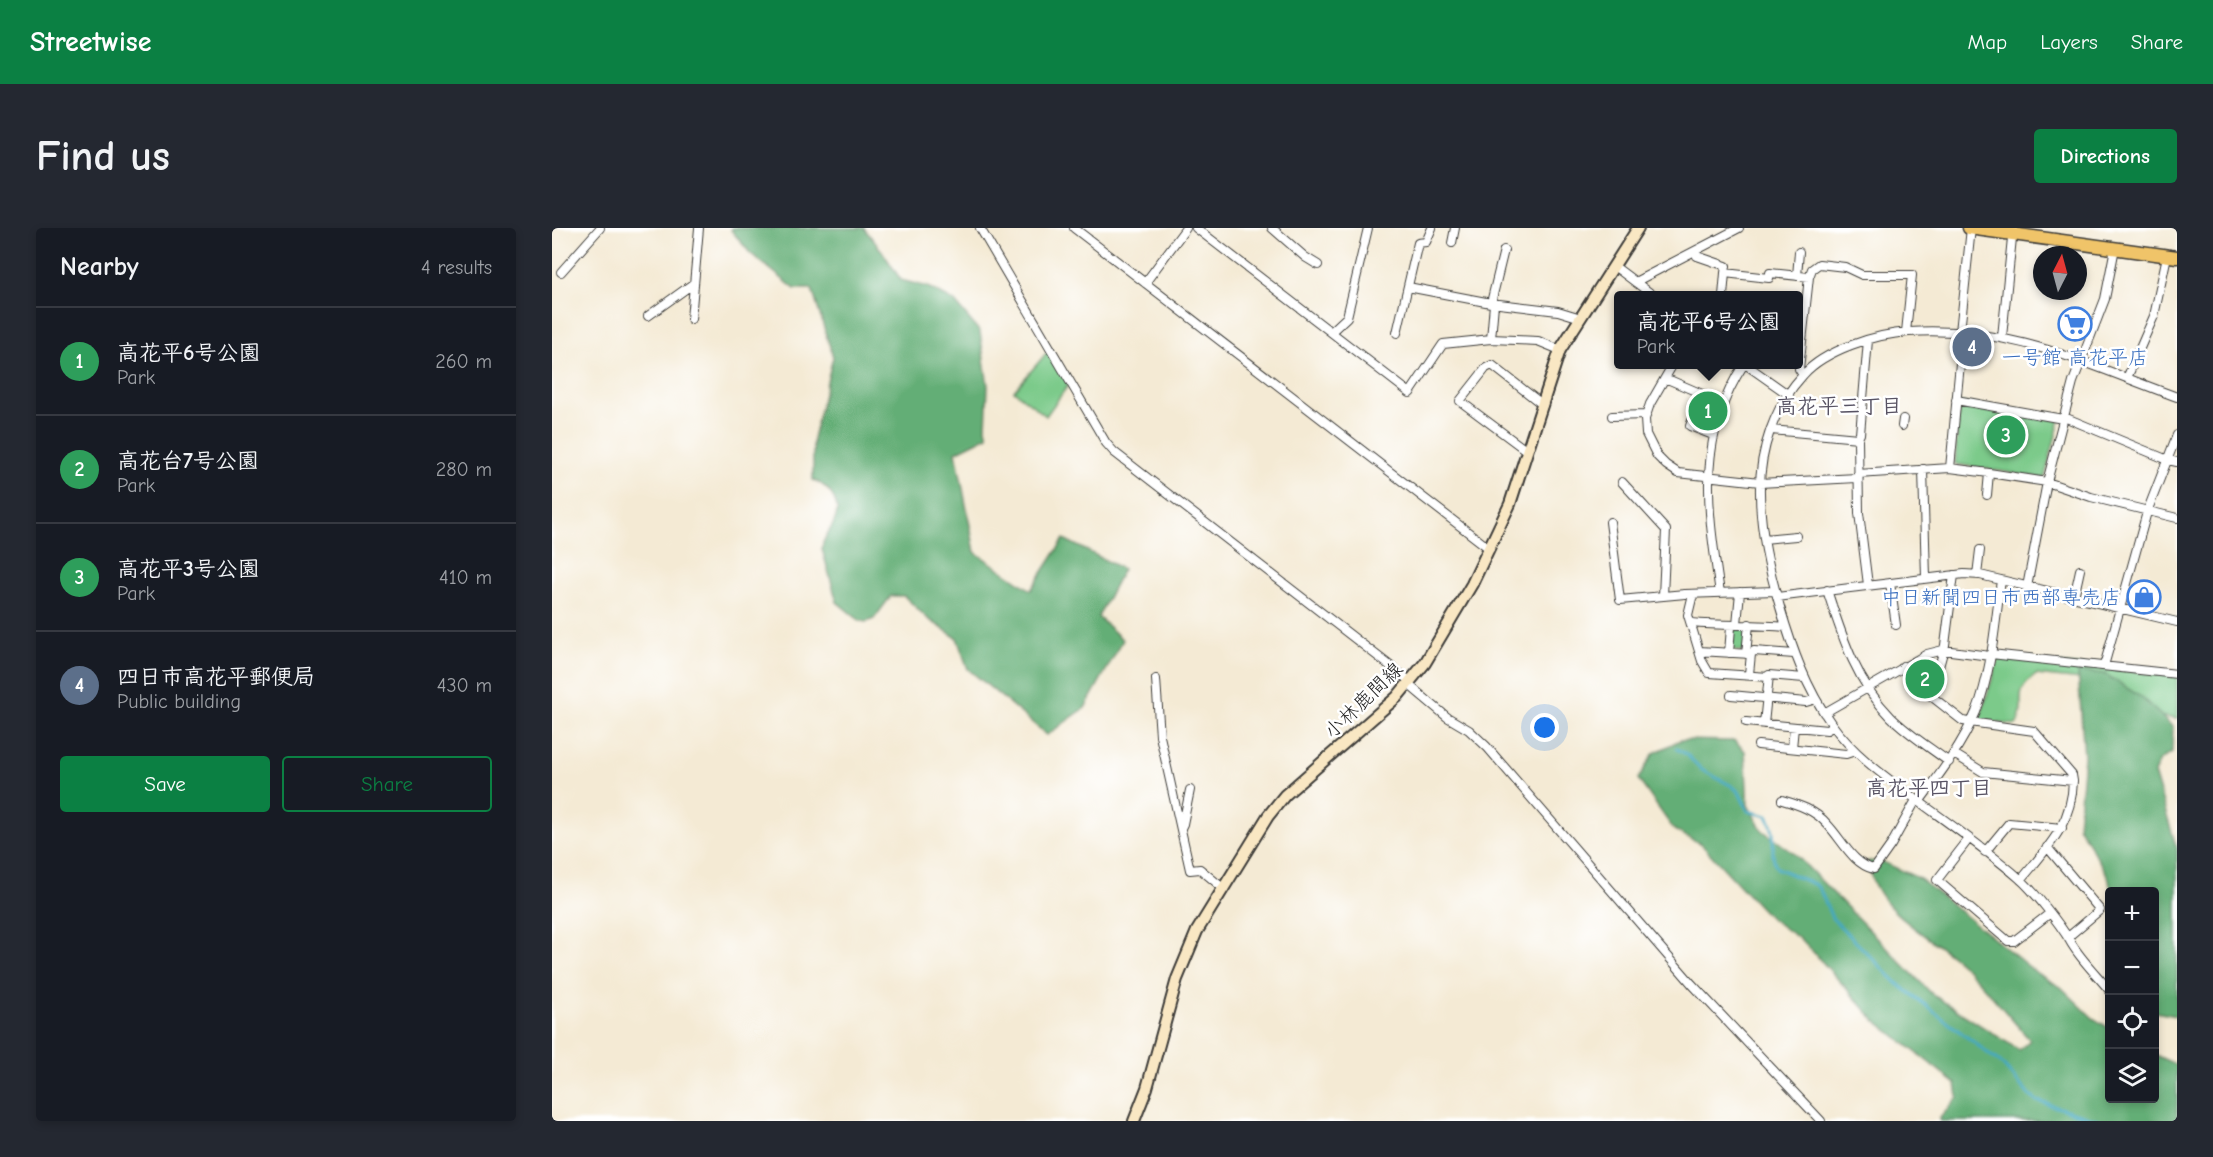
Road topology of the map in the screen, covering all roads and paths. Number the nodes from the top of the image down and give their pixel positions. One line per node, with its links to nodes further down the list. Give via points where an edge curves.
1 (600, 228): 23 (street)
2 (699, 228): 28 (street)
3 (980, 228): 121 (street, via 1114,452)
4 (1074, 228): 29 (street)
5 (1186, 228): 29 (street)
6 (1196, 228): 37 (street)
7 (1272, 228): 21 (street)
8 (1368, 228): 37 (street, via 1347,317)
9 (1432, 228): 30 (street, via 1426,242 1418,243)
10 (1455, 228): 15 (street)
11 (1638, 228): 22 (main road, 小林鹿間線)
12 (1739, 228): 27 (street)
13 (1970, 228): 14 (main road); 40 (street)
14 (2013, 231): 16 (main road); 42 (street)
15 (1452, 243)
16 (2115, 248): 20 (main road); 46 (street, via 2105,299)
17 (1504, 250): 33 (street)
18 (1799, 252): 25 (street)
19 (1697, 256): 24 (street, via 1726,266)
20 (2172, 256): 53 (street, via 2154,316)
21 (1318, 265)
22 (1614, 266): 27 (street); 35 (main road, 小林鹿間線)
23 (561, 272)
24 (1725, 273): 25 (street, via 1769,278 1770,273); 32 (street)
25 (1797, 276): 26 (street)
26 (1809, 277): 38 (street); 39 (street, via 1814,267 1823,263 1862,275 1912,275)
27 (1635, 282): 31 (street)
28 (694, 283): 34 (street); 36 (street)
29 (1145, 283): 84 (street)
30 (1408, 287): 33 (street); 41 (street)
31 (1647, 291)
32 (1723, 291)
33 (1492, 303): 35 (street, via 1558,311); 43 (street)
34 (648, 316)
35 (1581, 318): 45 (main road, 小林鹿間線)
36 (691, 319)
37 (1331, 332): 43 (street, via 1410,393 1443,345)
38 (1803, 332)
39 (1906, 332): 40 (street); 44 (street)
40 (1961, 332): 42 (street); 57 (street)
41 (1396, 333)
42 (2002, 337): 46 (street)
43 (1491, 339): 45 (street, via 1538,341)
44 (1868, 340): 51 (street, via 1836,352); 66 (street)
45 (1560, 350): 59 (main road, 小林鹿間線)
46 (2080, 361): 53 (street); 62 (street)
47 (1670, 369): 52 (street)
48 (1742, 369): 58 (street)
49 (1752, 369): 55 (street)
50 (1799, 369): 51 (street)
51 (1803, 375): 55 (street)
52 (1665, 378): 54 (street); 60 (street)
53 (2127, 378): 56 (street)
54 (1702, 394): 58 (street); 64 (street, via 1690,426)
55 (1789, 395): 63 (street)
56 (2177, 396)
57 (1956, 400): 62 (street); 70 (street)
58 (1722, 403): 64 (street)
59 (1543, 405): 67 (main road, 小林鹿間線); 67 (street, via 1492,364 1460,401)
60 (1645, 415): 61 (street); 74 (street, via 1648,440 1666,465 1678,474)
61 (1612, 416)
62 (2064, 418): 68 (street); 77 (street)
63 (1771, 430): 66 (street); 76 (street)
64 (1713, 435): 74 (street)
65 (2177, 435): 68 (street)
66 (1858, 438): 73 (street)
67 (1527, 451): 84 (main road, 小林鹿間線)
68 (2168, 460): 69 (street); 79 (street)
69 (2177, 462)
70 (1950, 468): 71 (street); 72 (street)
71 (1923, 469): 73 (street); 89 (street)
72 (1989, 473): 77 (street); 78 (street)
73 (1858, 476): 76 (street); 92 (street)
74 (1708, 478): 76 (street); 96 (street)
75 (1622, 482): 99 (street, via 1666,530)
76 (1760, 482): 83 (street)
77 (2047, 482): 79 (street); 93 (street)
78 (1987, 495)
79 (2147, 512): 80 (street); 101 (street)
80 (2177, 518)
81 (1610, 522): 99 (street, via 1620,600)
82 (1796, 536): 83 (street)
83 (1764, 539): 98 (street)
84 (1490, 549): 121 (main road, 小林鹿間線, via 1443,634)
85 (1980, 550): 88 (street)
86 (2080, 570): 100 (street)
87 (1954, 575): 88 (street); 89 (street); 108 (street)
88 (1977, 575): 90 (street)
89 (1926, 578): 91 (street)
90 (2001, 580): 93 (street); 113 (street)
91 (1890, 582): 92 (street); 105 (street)
92 (1868, 585): 94 (street)
93 (2026, 587): 100 (street)
94 (1827, 590): 98 (street); 122 (street, via 1846,648)
95 (1740, 592): 96 (street); 98 (street); 106 (street)
96 (1720, 593): 97 (street)
97 (1693, 594): 99 (street); 103 (street, via 1688,615)
98 (1776, 594): 107 (street)
99 (1663, 596)
100 (2074, 597): 101 (street)
101 (2120, 609): 102 (street); 115 (street)
102 (2177, 622)
103 (1691, 623): 106 (street); 109 (street)
104 (1749, 624): 106 (street); 107 (street); 111 (street)
105 (1896, 625)
106 (1734, 626): 110 (street)
107 (1786, 627): 112 (street)
108 (1943, 650): 113 (street); 114 (street); 124 (street)
109 (1699, 651): 110 (street); 116 (street, via 1709,673)
110 (1729, 653): 111 (street)
111 (1748, 654): 112 (street); 116 (street)
112 (1794, 654): 119 (street)
113 (1990, 655): 115 (street); 129 (street)
114 (1903, 666): 122 (street); 124 (street)
115 (2104, 666): 117 (street)
116 (1749, 674): 118 (street)
117 (2177, 674)
118 (1769, 677): 119 (street); 125 (street)
119 (1804, 678): 126 (street)
120 (1156, 679): 142 (street, via 1160,736)
121 (1410, 683): 148 (main road, 小林鹿間線, via 1285,795); 153 (street, via 1487,747 1692,984)
122 (1867, 687): 127 (street); 137 (street, via 1891,717)
123 (1731, 694): 125 (street)
124 (1931, 696): 129 (street, via 1963,721)
125 (1767, 698): 126 (street, via 1806,702); 130 (street)
126 (1816, 699): 127 (street)
127 (1824, 712): 131 (street)
128 (1746, 722): 130 (street)
129 (1971, 722): 136 (street); 138 (street, via 2034,731)
130 (1764, 724): 132 (street)
131 (1833, 726): 132 (street, via 1827,730); 135 (street)
132 (1794, 727): 134 (street)
133 (1758, 745): 134 (street)
134 (1792, 748): 135 (street, via 1846,754)
135 (1856, 751): 141 (street)
136 (1954, 754): 137 (street); 138 (street, via 1983,772)
137 (1949, 762): 141 (street)
138 (2073, 781): 143 (street)
139 (1190, 790): 142 (street)
140 (1782, 800): 141 (street, via 1819,816 1851,853 1874,869)
141 (1918, 801): 144 (street)
142 (1181, 828): 148 (street, via 1190,870 1200,869)
143 (2062, 828): 145 (street); 146 (street, via 2009,823)
144 (1968, 840): 146 (street); 149 (street, via 1937,880 2007,941 2014,941)
145 (2047, 847): 147 (street); 150 (street, via 2100,910)
146 (1986, 852): 147 (street)
147 (2021, 880): 149 (street)
148 (1224, 889): 152 (main road, 小林鹿間線, via 1182,962 1153,1070)
149 (2049, 914): 150 (street)
150 (2068, 937): 151 (street)
151 (2105, 986)
152 (1134, 1121)
153 (1821, 1121)

